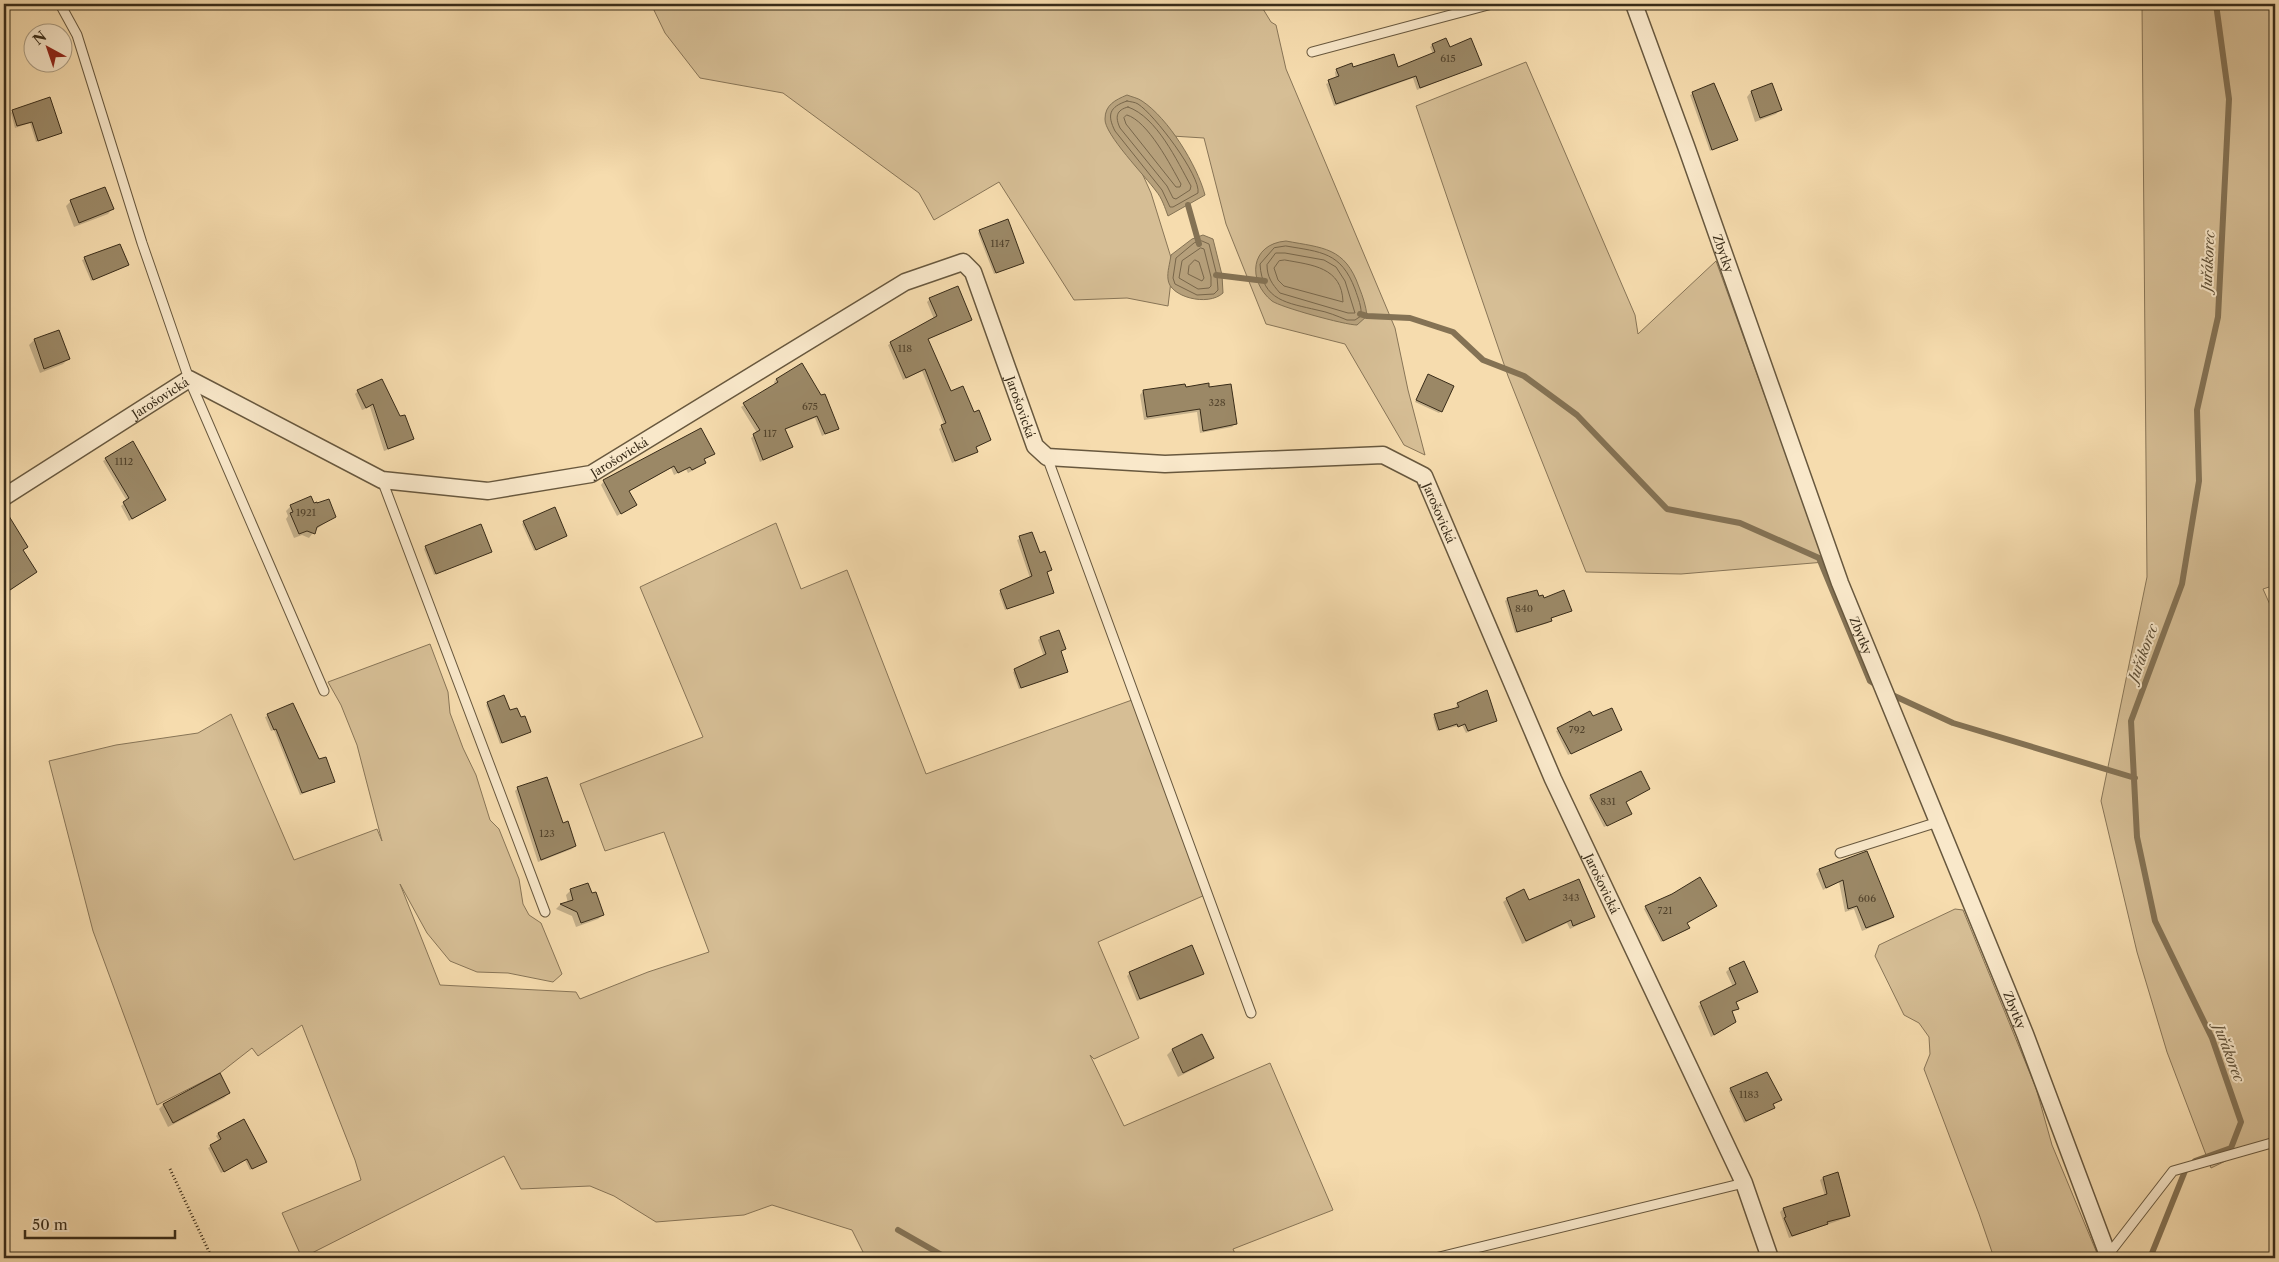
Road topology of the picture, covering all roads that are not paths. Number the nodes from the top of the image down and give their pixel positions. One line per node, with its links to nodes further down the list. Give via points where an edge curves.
1 (60, 4): 5 (lane, via 77,35 142,243)
2 (1492, 4): 4 (lane)
3 (1634, 4): 10 (street, Zbytky, via 1840,583)
4 (1312, 52)
5 (190, 380): 7 (street, Jarošovická); 8 (street, Jarošovická); 9 (lane)
6 (1047, 457): 7 (street, Jarošovická, via 1035,446 973,272 962,262 905,282 591,474 488,491); 13 (lane); 15 (street, Jarošovická, via 1165,464 1383,455 1424,476 1552,779)
7 (382, 480): 12 (lane)
8 (4, 497)
9 (324, 691)
10 (1938, 822): 11 (lane); 16 (street, Zbytky, via 2025,1034)
11 (1840, 853)
12 (545, 912)
13 (1251, 1013)
14 (2275, 1142): 16 (lane, via 2173,1171)
15 (1744, 1183): 17 (lane); 18 (street, Jarošovická)
16 (2108, 1257)
17 (1435, 1258)
18 (1770, 1258)

